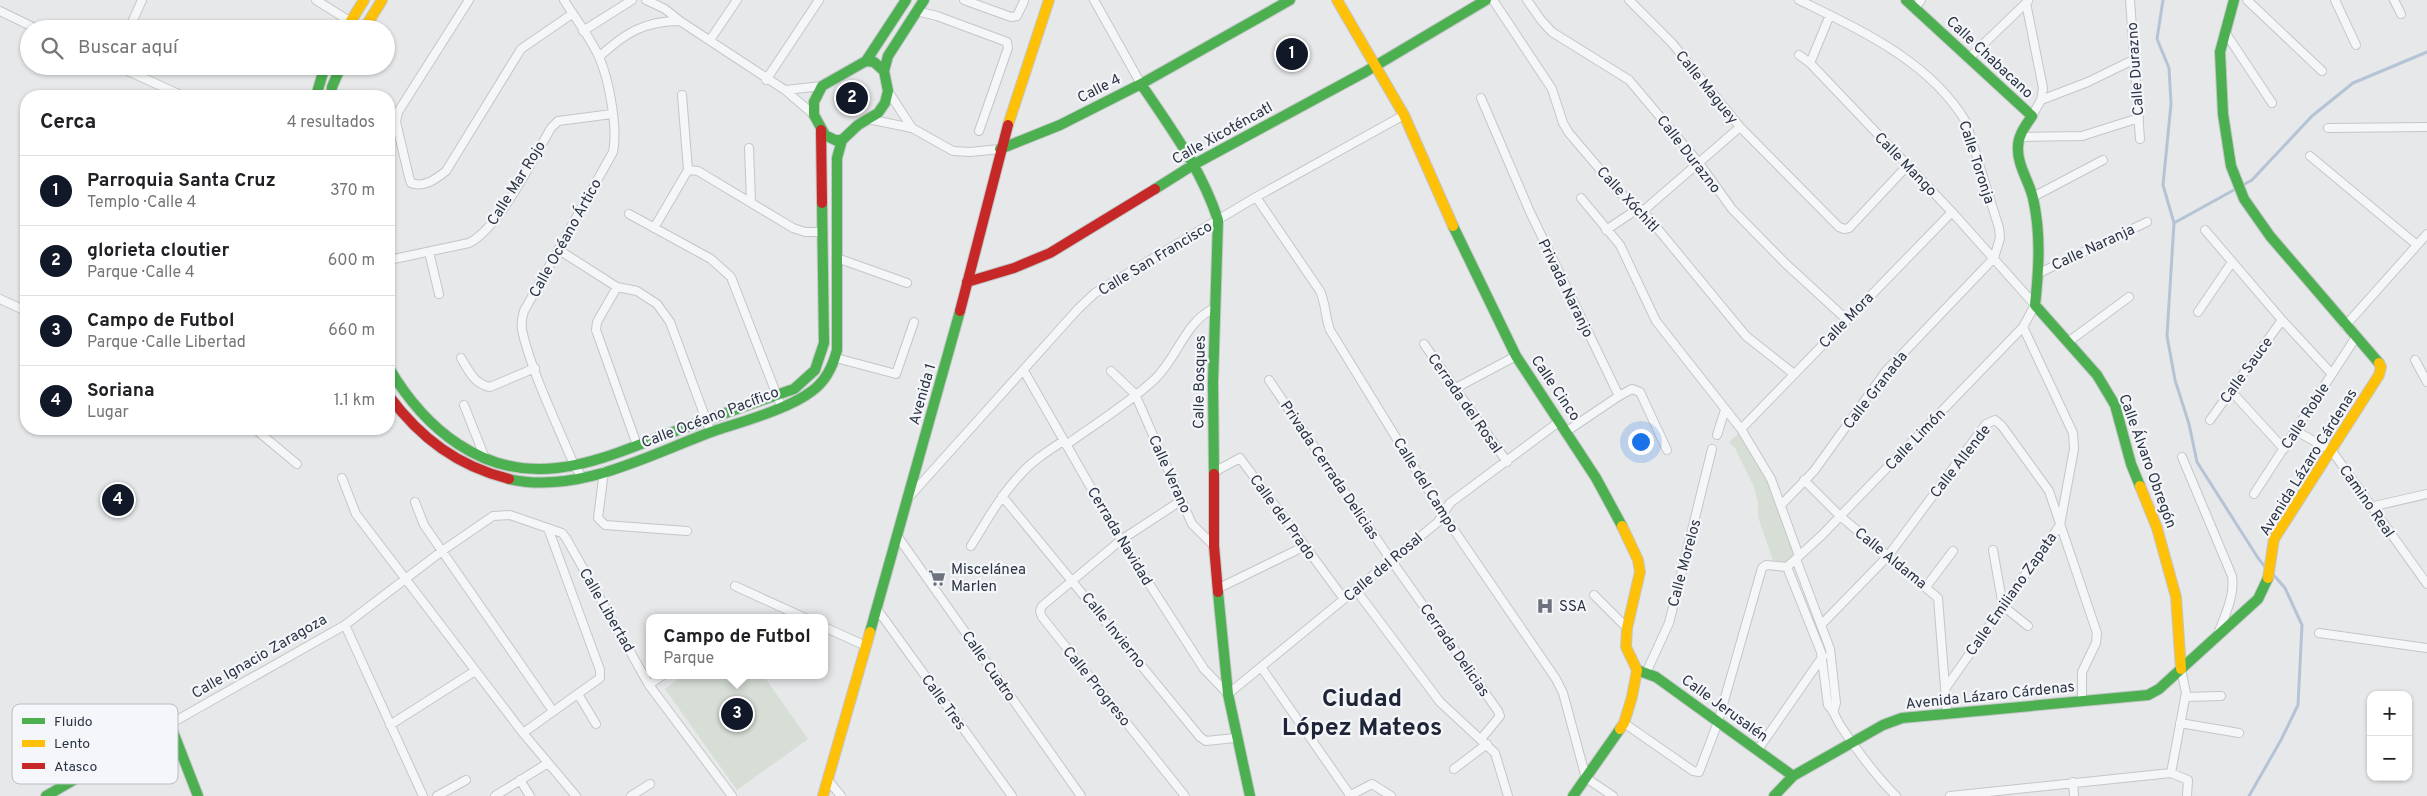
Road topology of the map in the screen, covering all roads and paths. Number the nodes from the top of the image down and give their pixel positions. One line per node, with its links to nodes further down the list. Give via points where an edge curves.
1 (142, 0): 39 (street)
2 (316, 0): 40 (street)
3 (364, 0): 41 (street)
4 (382, 0): 42 (street)
5 (469, 0): 36 (street, via 398,112 396,122 409,177 417,185 434,181 446,171 521,49)
6 (564, 0): 36 (street, Calle Océano Ártico)
7 (632, 0): 46 (street)
8 (646, 0): 33 (street)
9 (663, 0): 33 (street)
10 (737, 0): 48 (street)
11 (819, 0): 62 (street)
12 (906, 0): 54 (street)
13 (924, 0): 35 (street)
14 (964, 0): 30 (street, via 1011,17 1017,16)
15 (1049, 0): 90 (street, Avenida 1)
16 (1094, 0): 63 (street, Calle Bosques)
17 (1290, 0): 63 (street, Calle 4)
18 (1337, 0): 56 (street, Calle Cinco)
19 (1486, 0): 56 (street, Calle Xicoténcatl)
20 (1493, 0): 101 (street, Calle Xóchitl, via 1552,89 1569,133 1620,193)
21 (1527, 0): 93 (street, Calle Durazno, via 1552,32 1629,80)
22 (1629, 0): 80 (street, Calle Maguey, via 1672,43)
23 (1799, 0): 38 (street, Calle Toronja)
24 (1906, 0): 32 (street, Calle Chabacano)
25 (2130, 0): 53 (street, Calle Durazno)
26 (2234, 0): 47 (street, Avenida Lázaro Cárdenas)
27 (2247, 0): 58 (street)
28 (2335, 0): 49 (street)
29 (2394, 0): 37 (street)
30 (1024, 1)
31 (2028, 2): 52 (street); 72 (street, via 2044,88)
32 (1918, 4): 52 (street, Calle Chabacano)
33 (664, 9): 44 (street); 45 (street)
34 (0, 11): 43 (street)
35 (917, 11): 57 (street, via 888,56); 85 (street, via 1007,42 1008,48)
36 (572, 14): 46 (street, Calle Océano Ártico)
37 (2401, 14)
38 (1830, 15): 55 (street); 116 (street, Calle Toronja, via 1908,59 1958,109 1966,122 1999,228 2000,238)
39 (133, 20)
40 (342, 20)
41 (351, 20)
42 (370, 20)
43 (20, 21)
44 (663, 21): 45 (street); 51 (street, via 632,30)
45 (680, 21): 48 (street)
46 (583, 31): 51 (street, Calle Océano Ártico)
47 (2225, 32): 73 (street); 135 (street, Avenida Lázaro Cárdenas, via 2220,52 2230,166 2244,198 2270,236)
48 (710, 40): 62 (street)
49 (2356, 45)
50 (1799, 55): 55 (street, Calle Mango)
51 (599, 57): 74 (street, Calle Océano Ártico)
52 (1969, 58): 77 (street, Calle Chabacano)
53 (2135, 59): 72 (street); 78 (street, Calle Durazno)
54 (866, 61): 57 (street, via 874,62); 64 (street)
55 (1810, 63): 95 (street, Calle Mango)
56 (1374, 66): 76 (street, Calle Cinco); 94 (street, Calle Xicoténcatl)
57 (884, 70): 69 (street)
58 (2322, 71)
59 (137, 75): 65 (street)
60 (322, 75): 66 (street)
61 (337, 75): 67 (street)
62 (766, 80): 68 (street)
63 (1141, 84): 90 (street, Calle 4, via 1060,125); 94 (street, Calle Bosques)
64 (822, 86): 68 (street); 75 (street, via 814,102)
65 (170, 90)
66 (317, 90)
67 (332, 90)
68 (785, 90): 75 (street)
69 (888, 91): 79 (street, via 878,113); 82 (street, Calle 4)
70 (682, 95): 96 (street)
71 (1481, 98): 156 (street, Privada Naranjo, via 1530,212)
72 (2041, 100): 77 (street)
73 (2272, 103)
74 (612, 114): 113 (street, Calle Océano Ártico, via 613,152); 114 (street, Calle Mar Rojo, via 558,121 486,232 469,243)
75 (814, 115): 84 (street)
76 (1404, 115): 97 (street, Calle San Francisco); 140 (street, Calle Cinco)
77 (2032, 116): 86 (street)
78 (2139, 118): 86 (street, via 2082,136); 87 (street, Calle Durazno)
79 (868, 119): 82 (street, Calle 4); 88 (street)
80 (1740, 127): 93 (street); 95 (street, Calle Maguey, via 1844,230 1858,220)
81 (2427, 127): 83 (street)
82 (912, 128): 90 (street, Calle 4, via 953,151)
83 (2328, 128)
84 (820, 130): 88 (street, via 830,138); 110 (street, Calle Océano Pacífico)
85 (978, 130)
86 (2019, 136): 98 (street, via 2018,150)
87 (2140, 138)
88 (842, 140): 115 (street, Calle Océano Pacífico, via 837,158)
89 (749, 148): 100 (street)
90 (1000, 149): 122 (street, Avenida 1)
91 (2310, 156): 112 (street)
92 (2104, 160): 98 (street)
93 (1698, 163): 101 (street); 132 (street, Calle Durazno, via 1732,209)
94 (1193, 166): 105 (street, Calle Bosques, via 1215,207); 122 (street, Calle Xicoténcatl, via 1050,252 1014,268)
95 (1907, 166): 102 (street, Calle Mango)
96 (688, 170): 100 (street, via 698,171); 107 (street)
97 (1256, 197): 105 (street, Calle San Francisco); 194 (street, Calle del Campo, via 1320,291 1330,330)
98 (2033, 197): 121 (street, via 2038,225)
99 (1581, 198): 108 (street)
100 (750, 201): 110 (street, via 793,228)
101 (1643, 212): 147 (street, Calle Xóchitl, via 1746,336)
102 (1952, 212): 116 (street, Calle Mango); 132 (street, Calle Mora)
103 (629, 214): 107 (street)
104 (1630, 214): 108 (street)
105 (1218, 220): 130 (street, Calle Bosques); 145 (street, Calle San Francisco, via 1095,293)
106 (2147, 222): 121 (street, Calle Naranja)
107 (654, 228): 155 (street, via 711,259 731,277)
108 (1606, 230): 160 (street, via 1624,252 1656,320)
109 (2205, 230): 118 (street, Calle Sauce)
110 (821, 232): 119 (street, Calle Océano Pacífico)
111 (2427, 234): 112 (street)
112 (2417, 245): 135 (street)
113 (559, 250): 124 (street); 144 (street, Calle Océano Ártico, via 524,310 522,320)
114 (429, 252): 117 (street, Calle Mar Rojo); 125 (street)
115 (837, 258): 120 (street, Calle Océano Pacífico); 123 (street)
116 (1994, 258): 128 (street, Calle Mango); 185 (street, Calle Granada, via 1886,370 1814,471)
117 (395, 259)
118 (2232, 262): 131 (street); 133 (street, Calle Sauce)
119 (822, 270): 120 (street); 155 (street, Calle Océano Pacífico, via 822,357 806,381)
120 (837, 270): 142 (street, Calle Océano Pacífico)
121 (2039, 273): 128 (street)
122 (967, 282): 189 (street, Avenida 1)
123 (907, 283)
124 (617, 287): 161 (street, via 637,291 664,312); 171 (street, via 597,322 596,330)
125 (439, 294)
126 (2129, 297): 138 (street)
127 (0, 299): 129 (street)
128 (2035, 305): 136 (street, Calle Limón); 138 (street, Calle Álvaro Obregón)
129 (20, 307)
130 (1215, 308): 154 (street, via 1196,319 1156,379); 182 (street, Calle Bosques)
131 (2198, 312)
132 (1846, 318): 147 (street, Calle Mora)
133 (2282, 320): 148 (street, Calle Sauce); 153 (street, Calle Sauce)
134 (914, 322): 142 (street, via 896,374)
135 (2346, 326): 137 (street, Avenida Lázaro Cárdenas)
136 (2023, 327): 195 (street, Calle Limón); 196 (street, Calle Emiliano Zapata, via 2073,432 2074,449)
137 (2356, 337): 148 (street, Calle Roble); 175 (street, Avenida Lázaro Cárdenas, via 2377,358 2381,367)
138 (2068, 342): 235 (street, Calle Álvaro Obregón, via 2097,375 2115,405 2131,464 2157,528 2176,597)
139 (1424, 344): 152 (street, Cerrada del Rosal)
140 (1516, 356): 152 (street); 163 (street, Calle Cinco)
141 (461, 358): 144 (street, via 476,381 490,387)
142 (836, 358): 159 (street, Calle Océano Pacífico, via 821,385 810,394)
143 (2415, 360): 151 (street)
144 (535, 368): 180 (street, Calle Océano Ártico)
145 (1024, 371): 170 (street, Cerrada Navidad); 189 (street, Calle San Francisco)
146 (1111, 371): 154 (street)
147 (1794, 374): 164 (street, Calle Mora)
148 (2332, 374): 166 (street, Calle Roble)
149 (395, 378): 177 (street, Calle Océano Pacífico, via 424,419 462,448)
150 (1269, 380): 209 (street, Privada Cerrada Delicias)
151 (2427, 382)
152 (1454, 389): 178 (street, Cerrada del Rosal)
153 (2231, 391): 162 (street, Calle Sauce); 173 (street)
154 (1135, 394): 170 (street); 190 (street, Calle Verano)
155 (777, 395): 159 (street); 161 (street, Calle Océano Pacífico)
156 (1619, 396): 165 (street); 174 (street, via 1632,389 1640,392)
157 (395, 404): 184 (street, Calle Océano Pacífico, via 410,424 450,457 493,476 540,483)
158 (464, 405): 177 (street)
159 (781, 406): 167 (street, Calle Océano Pacífico)
160 (1725, 410): 164 (street); 169 (street)
161 (707, 420): 167 (street); 171 (street, Calle Océano Pacífico)
162 (2210, 420)
163 (1560, 421): 165 (street, Calle Cinco); 178 (street, Calle del Rosal)
164 (1741, 429): 192 (street)
165 (1567, 431): 226 (street, Calle Cinco, via 1596,478 1638,560 1640,572)
166 (2296, 431): 173 (street, Calle Roble); 175 (street, Camino Real)
167 (711, 433): 181 (street, Calle Océano Pacífico)
168 (263, 435): 179 (street)
169 (1717, 435)
170 (1064, 443): 188 (street, via 1035,460); 200 (street, Cerrada Navidad)
171 (637, 445): 180 (street, Calle Océano Pacífico)
172 (1712, 449): 237 (street, Calle Morelos, via 1668,623)
173 (2284, 449): 186 (street, Calle Roble)
174 (1667, 450)
175 (2332, 451): 193 (street, Camino Real); 229 (street, Avenida Lázaro Cárdenas, via 2274,539 2268,578 2258,599)
176 (2182, 457): 229 (street, via 2232,576 2232,596)
177 (484, 458): 180 (street, Calle Océano Pacífico, via 527,467 555,468)
178 (1507, 462): 194 (street, Calle del Rosal, via 1450,503)
179 (297, 464)
180 (574, 464): 184 (street, Calle Océano Ártico)
181 (604, 471): 184 (street, Calle Océano Pacífico); 198 (street, via 598,518 605,525)
182 (1214, 472): 202 (street, Calle Bosques); 203 (street, Calle del Prado, via 1240,458)
183 (342, 478): 211 (street, via 356,514)
184 (582, 478)
185 (1804, 480): 192 (street, Calle Granada); 195 (street, Calle Aldama)
186 (2254, 494)
187 (2427, 494): 193 (street)
188 (1002, 496): 201 (street); 212 (street, Calle Invierno)
189 (908, 497): 199 (street, Avenida 1)
190 (1182, 500): 200 (street, Calle Progreso); 202 (street, Calle Verano, via 1192,524)
191 (415, 502): 206 (street, via 424,525)
192 (1782, 504): 208 (street)
193 (2370, 507): 213 (street, Camino Real)
194 (1443, 514): 209 (street, Calle del Rosal, via 1438,522); 268 (street, Calle del Campo, via 1559,686)
195 (1840, 516): 207 (street, Calle Aldama); 208 (street, Calle Limón)
196 (2060, 525): 207 (street, Calle Allende, via 2044,482 1994,420 1986,424); 220 (street, Calle Emiliano Zapata); 247 (street, Calle Allende, via 2097,633 2096,643 2082,672)
197 (548, 528): 206 (street, Calle Ignacio Zaragoza, via 510,514 500,514); 239 (street, Calle Libertad, via 566,538); 243 (street, via 600,670 600,678)
198 (687, 531)
199 (898, 537): 221 (street, Avenida 1); 287 (street, Calle Cuatro)
200 (1121, 540): 212 (street, Calle Progreso); 244 (street, Cerrada Navidad, via 1204,669)
201 (971, 546)
202 (1214, 546): 216 (street, Calle Bosques)
203 (1305, 546): 216 (street); 219 (street, Calle del Prado)
204 (1953, 550): 215 (street)
205 (1993, 550): 220 (street)
206 (442, 551): 211 (street, Calle Ignacio Zaragoza); 249 (street)
207 (1888, 556): 215 (street, Calle Aldama); 224 (street, Calle Allende)
208 (1798, 558): 210 (street, Calle Limón); 224 (street)
209 (1390, 560): 217 (street, Calle del Rosal); 260 (street, Cerrada Delicias, via 1498,711 1500,716)
210 (1787, 567): 233 (street); 252 (street, via 1766,565 1762,568)
211 (404, 578): 223 (street, Calle Ignacio Zaragoza); 236 (street)
212 (1073, 579): 259 (street, Calle Invierno, via 1200,737 1214,742); 288 (street, Calle Progreso, via 1042,606 1042,617)
213 (2427, 584)
214 (735, 586): 222 (street)
215 (1926, 587): 242 (street, Calle Aldama, via 1938,598)
216 (1217, 589): 244 (street, Calle Bosques)
217 (1356, 590): 219 (street, Calle del Rosal); 260 (street, via 1440,702)
218 (1594, 595): 226 (street)
219 (1344, 600): 234 (street, Calle del Rosal)
220 (2003, 606): 225 (street); 242 (street, Calle Emiliano Zapata)
221 (877, 609): 230 (street, Avenida 1); 286 (street, Calle Tres)
222 (796, 614)
223 (345, 624): 251 (street, Calle Ignacio Zaragoza); 256 (street)
224 (1821, 625): 232 (street)
225 (2028, 626)
226 (1627, 628): 237 (street, Calle Cinco, via 1629,658)
227 (828, 629): 230 (street)
228 (2319, 633): 231 (street)
229 (2218, 634): 235 (street, Avenida Lázaro Cárdenas)
230 (866, 646): 271 (street, Avenida 1)
231 (2427, 648)
232 (1831, 654): 233 (street); 248 (street)
233 (1822, 657): 248 (street, via 1828,705); 263 (street)
234 (1261, 667): 244 (street, Calle del Rosal); 290 (street)
235 (2181, 668): 246 (street, Calle Álvaro Obregón); 247 (street, Avenida Lázaro Cárdenas, via 2148,695)
236 (475, 671): 256 (street); 257 (street)
237 (1641, 672): 252 (street, Calle Jerusalén, via 1656,677); 253 (street)
238 (646, 679): 241 (street, Calle Libertad)
239 (646, 679)
240 (657, 679): 241 (street)
241 (649, 684): 283 (street, Calle Libertad)
242 (1945, 689): 250 (street, Calle Aldama)
243 (578, 694): 249 (street); 255 (street)
244 (1228, 694): 259 (street, Calle Bosques)
245 (2221, 696): 246 (street)
246 (2185, 697): 254 (street, Calle Álvaro Obregón)
247 (2082, 701): 250 (street, Avenida Lázaro Cárdenas)
248 (1834, 710): 261 (street, via 1838,724)
249 (554, 711): 257 (street)
250 (1947, 713): 261 (street, Avenida Lázaro Cárdenas, via 1893,721)
251 (178, 719)
252 (1718, 722): 253 (street, via 1699,772); 263 (street, Calle Jerusalén)
253 (1624, 723): 268 (street)
254 (2180, 723): 258 (street); 266 (street, Calle Álvaro Obregón)
255 (596, 724)
256 (390, 725): 277 (street)
257 (523, 733): 264 (street)
258 (2239, 733)
259 (1236, 738): 289 (street, Calle Bosques)
260 (1484, 742): 265 (street, Cerrada Delicias); 292 (street, via 1494,753)
261 (1852, 743): 267 (street, Avenida Lázaro Cárdenas); 296 (street)
262 (178, 745): 276 (street)
263 (1757, 751): 267 (street, Calle Jerusalén)
264 (548, 763): 270 (street); 281 (street)
265 (1454, 769)
266 (2171, 773): 272 (street); 299 (street, via 2188,780)
267 (1793, 776): 295 (street, Avenida Lázaro Cárdenas)
268 (1586, 778): 293 (street); 294 (street)
269 (466, 780): 278 (street)
270 (520, 780): 279 (street); 280 (street)
271 (828, 780): 284 (street, Avenida 1); 285 (street)
272 (2074, 782): 297 (street); 298 (street)
273 (67, 784): 275 (street, Calle Ignacio Zaragoza)
274 (650, 784): 282 (street)
275 (46, 796)
276 (198, 796)
277 (423, 796)
278 (437, 796)
279 (495, 796)
280 (530, 796)
281 (576, 796)
282 (631, 796)
283 (732, 796)
284 (823, 796)
285 (841, 796)
286 (1012, 796)
287 (1081, 796)
288 (1185, 796)
289 (1250, 796)
290 (1350, 796): 291 (street, via 1372,784)
291 (1391, 796)
292 (1508, 796)
293 (1573, 796)
294 (1613, 796)
295 (1774, 796)
296 (1896, 796)
297 (1950, 796)
298 (2074, 796)
299 (2188, 796)

